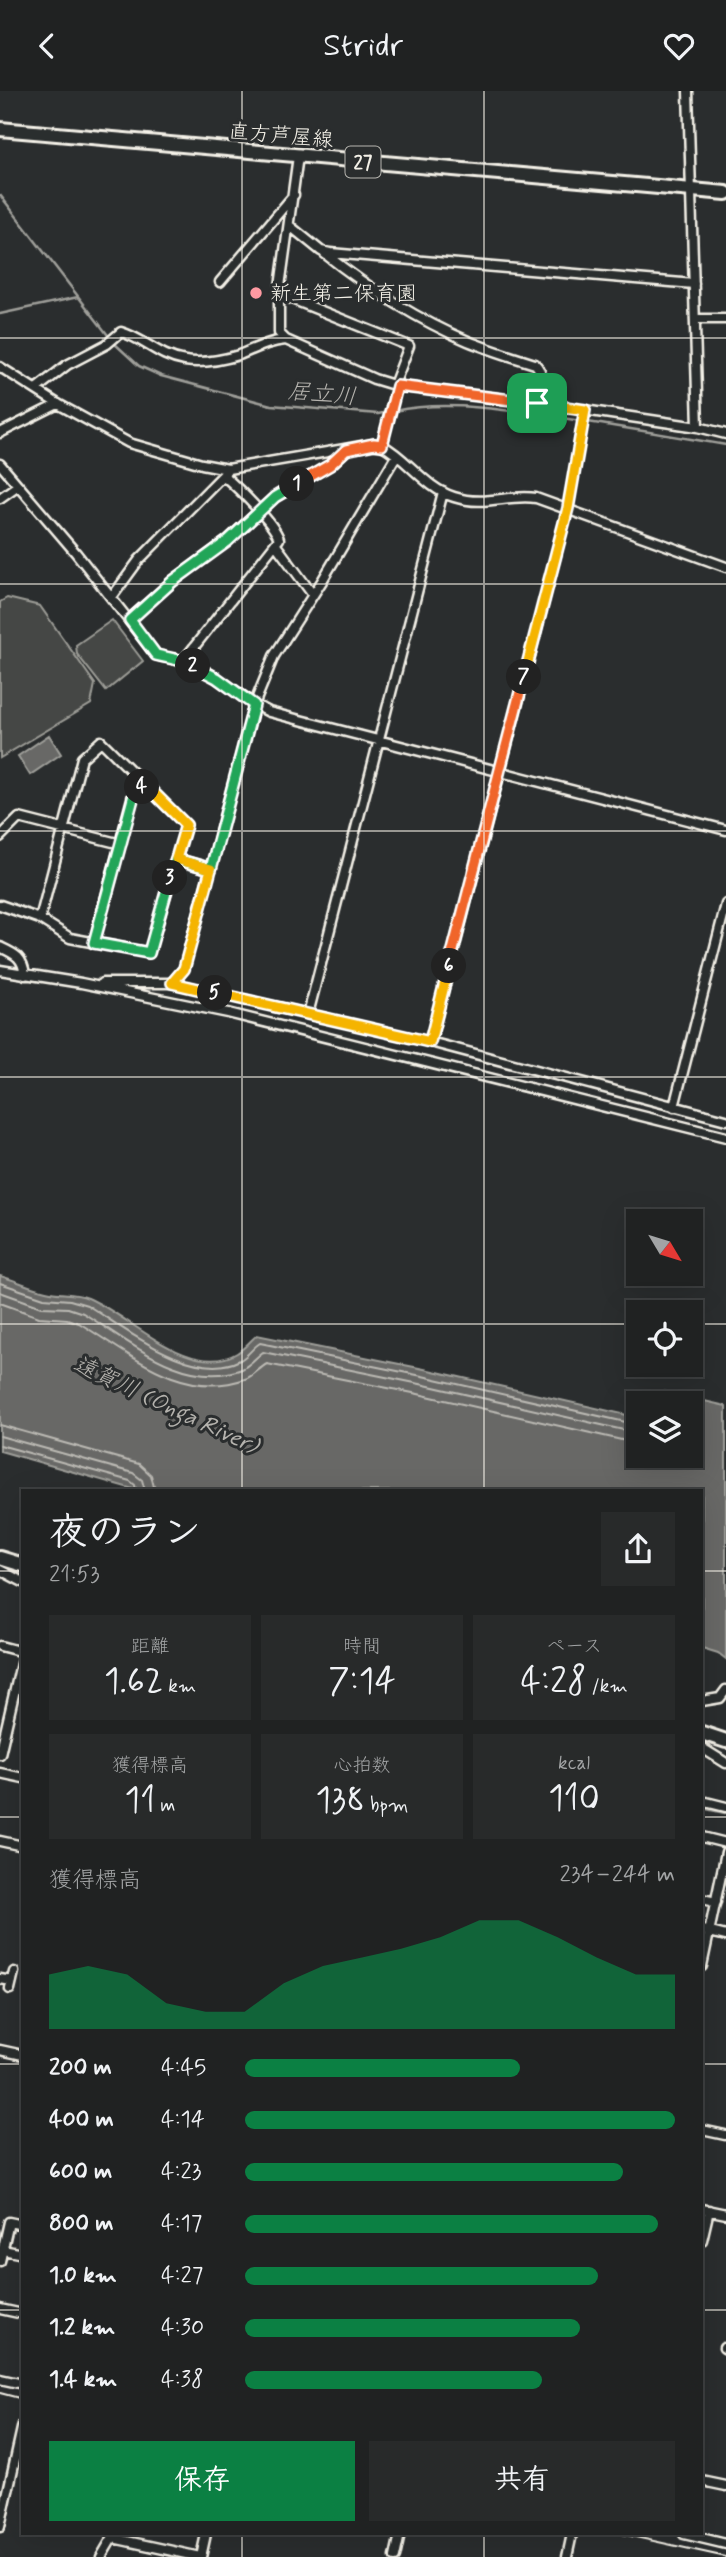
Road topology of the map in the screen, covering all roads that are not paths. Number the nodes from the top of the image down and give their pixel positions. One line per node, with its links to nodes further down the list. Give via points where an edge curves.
1 (688, 91): 4 (street)
2 (0, 129): 3 (main road, 直方芦屋線 / 27)
3 (298, 156): 4 (main road, 直方芦屋線 / 27); 6 (street)
4 (691, 189): 5 (main road, 直方芦屋線 / 27); 10 (street)
5 (726, 193)
6 (294, 195): 7 (street); 9 (street)
7 (290, 226): 8 (street); 11 (street)
8 (321, 251): 10 (street); 18 (street, via 364,285 406,309 466,340 540,367)
9 (220, 282)
10 (694, 284): 12 (street)
11 (279, 294): 14 (street, via 279,333); 16 (street, via 409,346)
12 (695, 319): 13 (street); 21 (street)
13 (726, 319)
14 (286, 340): 16 (street); 17 (street, via 216,361 188,362 167,358 124,332)
15 (0, 367): 17 (street)
16 (396, 385): 18 (street); 24 (street)
17 (36, 389): 19 (street)
18 (537, 403): 20 (street)
19 (58, 404): 22 (street); 28 (street, via 129,443)
20 (585, 413): 21 (street); 32 (street)
21 (698, 427): 23 (street)
22 (0, 433)
23 (726, 434)
24 (382, 445): 25 (street); 26 (street)
25 (346, 450): 28 (street); 33 (street)
26 (396, 456): 30 (street); 36 (street)
27 (0, 464): 29 (street)
28 (226, 472): 33 (street); 37 (street, via 139,560)
29 (18, 486): 31 (street); 37 (street)
30 (443, 492): 32 (street, via 491,502 524,496); 41 (street)
31 (0, 498)
32 (568, 508): 35 (street); 42 (street)
33 (259, 512): 34 (street, via 278,534); 38 (street)
34 (276, 545): 36 (street); 39 (street)
35 (726, 567)
36 (313, 595): 40 (street, via 274,656)
37 (112, 597): 38 (street)
38 (130, 620): 39 (street, via 156,655)
39 (183, 661): 40 (street)
40 (254, 705): 41 (street); 49 (street)
41 (378, 741): 42 (street); 59 (street)
42 (499, 772): 45 (street); 60 (street)
43 (145, 784): 44 (street, via 101,741 82,758); 47 (street, via 134,795); 48 (street, via 186,825)
44 (63, 829): 46 (street, via 19,818); 47 (street); 52 (street)
45 (726, 830)
46 (0, 837)
47 (121, 844): 53 (street)
48 (176, 859): 49 (street); 53 (street, via 149,953)
49 (211, 869): 58 (street, via 184,969)
50 (726, 904): 61 (street)
51 (0, 905): 52 (street)
52 (40, 919): 53 (street, via 70,938)
53 (94, 943)
54 (0, 947): 56 (street, via 17,954)
55 (0, 970): 56 (street)
56 (25, 975): 57 (street)
57 (81, 983): 58 (street); 63 (street, via 228,1013)
58 (172, 983): 59 (street)
59 (308, 1014): 60 (street)
60 (430, 1042): 61 (street)
61 (674, 1107): 62 (street)
62 (726, 1120)
63 (726, 1137)
64 (0, 1558): 65 (main road)
65 (21, 1564)
66 (0, 1570): 67 (street)
67 (21, 1582)
68 (0, 1646): 69 (street)
69 (21, 1654)
70 (21, 1664): 76 (street)
71 (726, 1690): 72 (street, via 720,1697)
72 (703, 1701)
73 (703, 1733): 74 (main road)
74 (726, 1741)
75 (703, 1749): 77 (street)
76 (0, 1754)
77 (726, 1763)
78 (0, 1773): 79 (street)
79 (21, 1778)
80 (703, 1801): 81 (street)
81 (726, 1807)
82 (703, 1837): 84 (street)
83 (0, 1841): 85 (street)
84 (726, 1843)
85 (21, 1846)
86 (726, 1852): 88 (street)
87 (703, 1899): 88 (street)
88 (716, 1902): 89 (street)
89 (708, 1930): 90 (street); 91 (street)
90 (726, 1936)
91 (703, 1960)
92 (0, 1979): 93 (street)
93 (12, 1981)
94 (0, 2050): 95 (street)
95 (21, 2055)
96 (703, 2130): 97 (street)
97 (725, 2135)
98 (706, 2209): 99 (street); 101 (street)
99 (726, 2214)
100 (21, 2225): 102 (street, via 9,2222)
101 (703, 2233)
102 (3, 2249): 103 (street); 104 (street)
103 (21, 2254)
104 (0, 2261)
105 (0, 2309): 106 (street)
106 (21, 2313)
107 (0, 2379): 108 (street)
108 (21, 2384)
109 (21, 2431): 112 (street)
110 (703, 2481): 111 (street)
111 (726, 2486)
112 (0, 2527)
113 (206, 2535): 120 (street)
114 (400, 2535): 121 (street)
115 (572, 2535): 122 (street)
116 (688, 2535): 118 (street)
117 (114, 2536): 119 (street); 120 (street)
118 (726, 2544)
119 (102, 2557)
120 (200, 2557)
121 (395, 2557)
122 (567, 2557)

